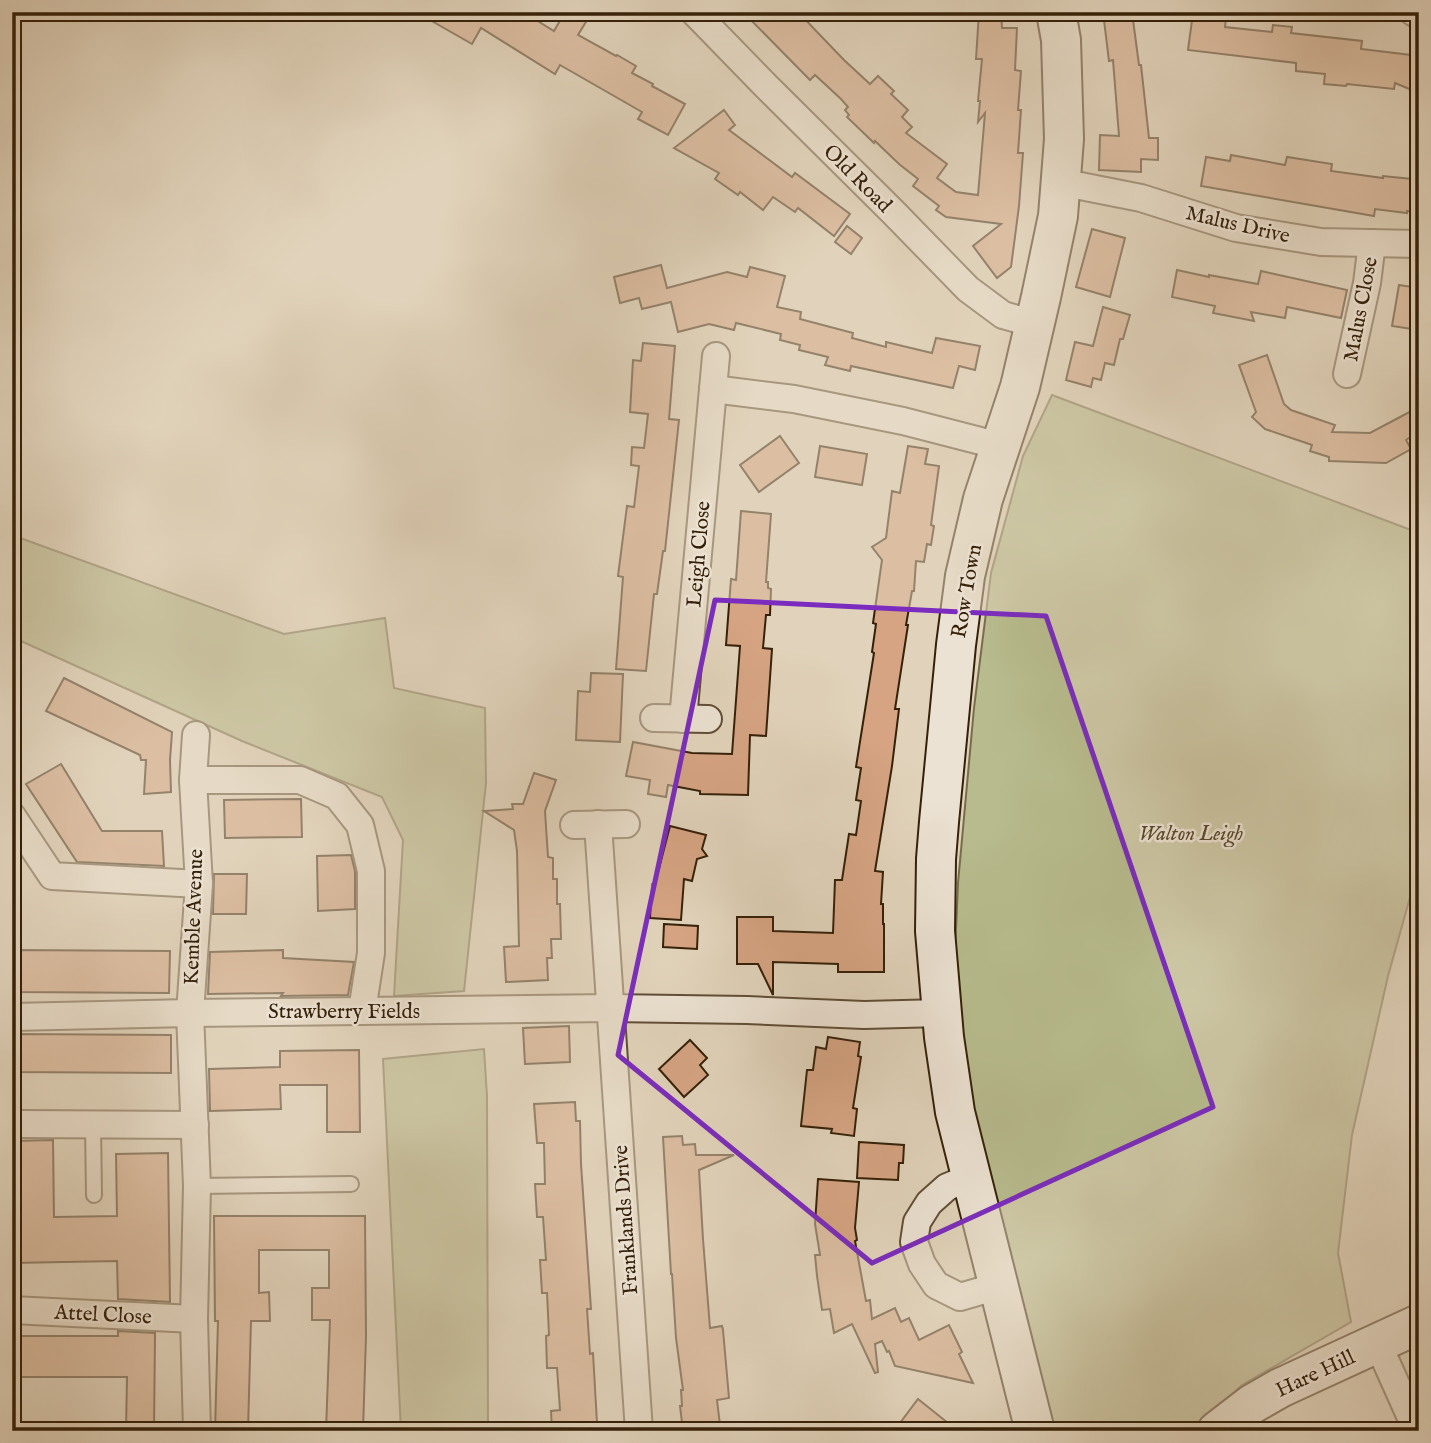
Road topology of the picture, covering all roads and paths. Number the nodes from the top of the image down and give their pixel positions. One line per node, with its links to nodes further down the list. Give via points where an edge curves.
1 (694, 12): 8 (street, Old Road, via 968,289 1003,315)
2 (1056, 12): 5 (street, Row Town, via 1064,139)
3 (1413, 12): 4 (street)
4 (1419, 15)
5 (1060, 182): 6 (street, Malus Drive, via 1140,198 1236,228 1321,242); 8 (street, Row Town, via 1058,216)
6 (1372, 243): 7 (street, Malus Drive); 10 (street, Malus Close)
7 (1419, 244)
8 (1035, 324): 12 (street, Row Town)
9 (716, 356): 11 (street, Leigh Close)
10 (1347, 374)
11 (713, 389): 12 (street, via 794,399); 13 (street, Leigh Close, via 695,719)
12 (1000, 446): 22 (street, Row Town, via 965,576 952,685 936,859 934,931)
13 (654, 718)
14 (196, 735): 15 (street, Kemble Avenue)
15 (193, 780): 18 (street, Kemble Avenue); 20 (street, via 300,780 337,796 360,825 371,871 371,953)
16 (12, 816): 18 (street, via 52,876)
17 (626, 824): 19 (street, Franklands Drive, via 586,825)
18 (199, 884): 21 (street, Kemble Avenue)
19 (610, 1008): 20 (street, Strawberry Fields); 22 (street); 37 (street, Franklands Drive)
20 (362, 1011): 21 (street, Strawberry Fields)
21 (190, 1013): 23 (street, Strawberry Fields); 26 (street)
22 (942, 1013): 27 (street, Row Town, via 954,1112)
23 (12, 1017)
24 (19, 1124): 25 (street)
25 (93, 1125): 26 (street); 30 (lane)
26 (195, 1125): 29 (street)
27 (971, 1177): 31 (street, Row Town); 31 (street, via 947,1187 929,1203 917,1223 914,1241 936,1286 960,1297)
28 (351, 1184): 29 (lane)
29 (197, 1186): 33 (street)
30 (94, 1195)
31 (998, 1286): 38 (street, Row Town)
32 (12, 1310): 33 (street, Attel Close)
33 (194, 1319): 36 (street)
34 (1419, 1324): 35 (street, Hare Hill)
35 (1378, 1344): 39 (street, Hare Hill, via 1280,1388); 40 (street)
36 (197, 1431)
37 (639, 1431)
38 (1035, 1431)
39 (1217, 1431)
40 (1417, 1431)

